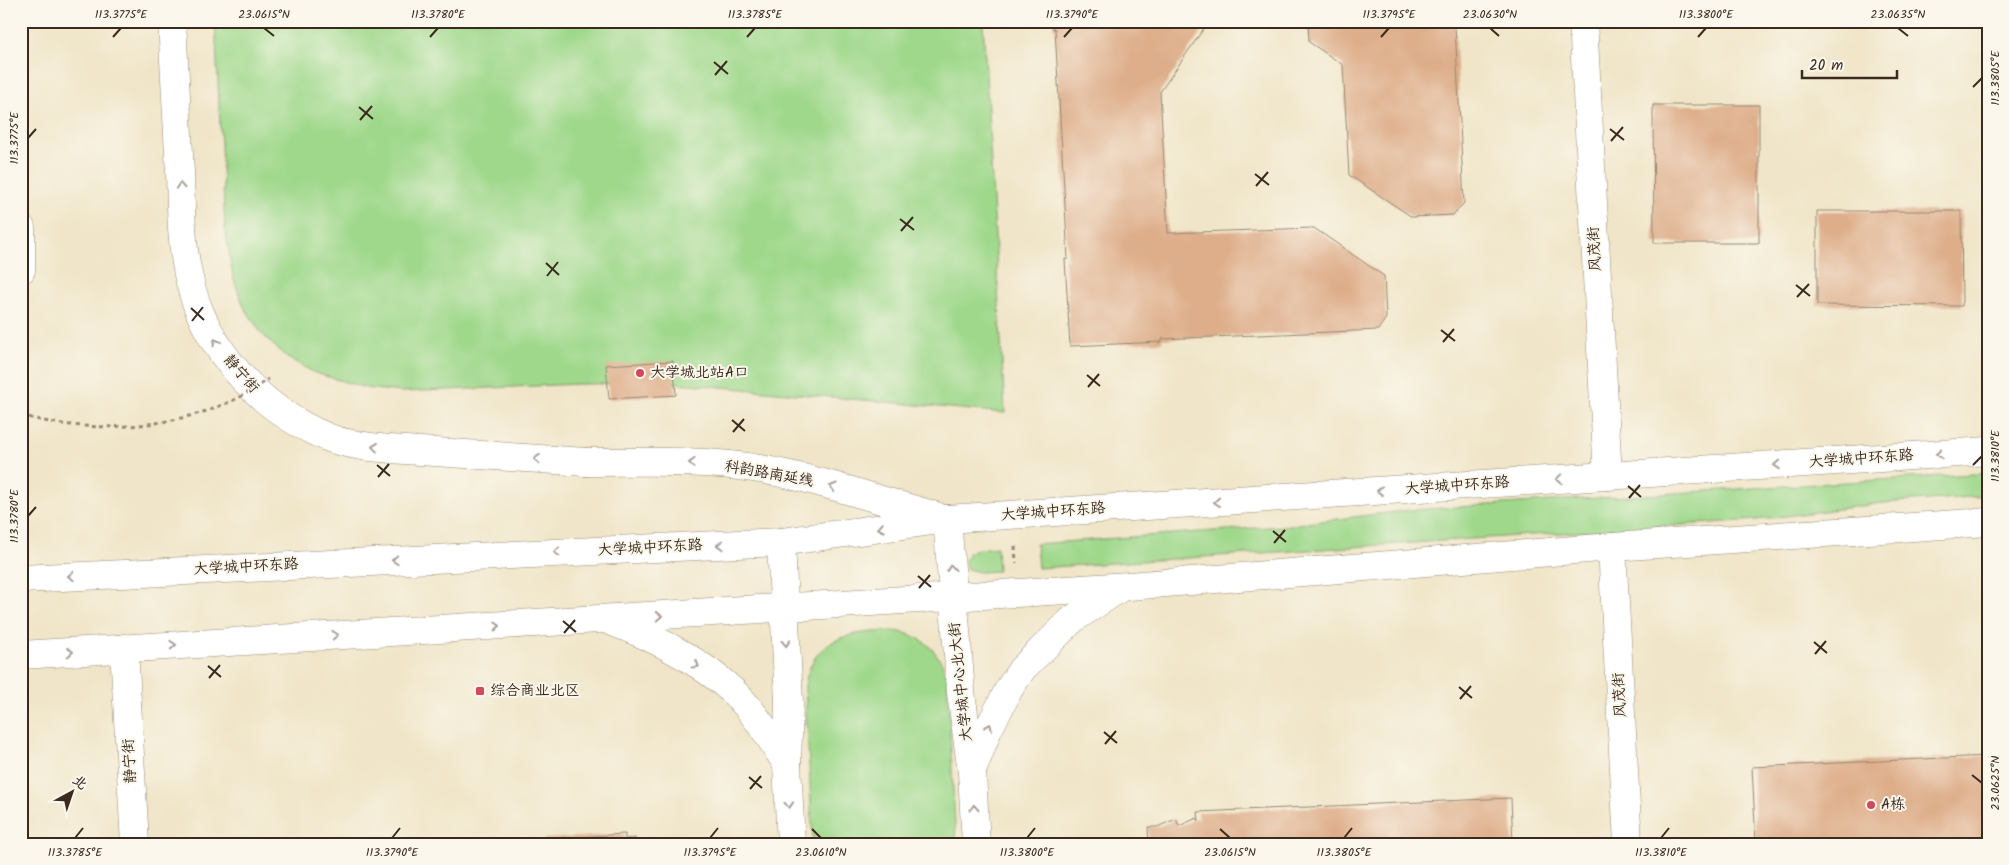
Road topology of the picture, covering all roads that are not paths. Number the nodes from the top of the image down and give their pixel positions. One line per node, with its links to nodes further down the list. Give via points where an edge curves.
1 (172, 21): 6 (main road, 静宁街, one-way to 1, via 358,445 295,422 236,372 200,313 188,274 182,227)
2 (1583, 21): 7 (main road, 风茂街)
3 (21, 228): 4 (main road)
4 (21, 270)
5 (1988, 451): 7 (main road, 大学城中环东路, one-way to 7)
6 (586, 462): 8 (main road, 科韵路南延线, one-way to 6, via 791,475 758,469 671,462)
7 (1608, 476): 8 (main road, 大学城中环东路, one-way to 8)
8 (947, 519): 10 (main road, 大学城中环东路, one-way to 10); 14 (main road, 大学城中心北大街, one-way to 8)
9 (1988, 522): 11 (main road)
10 (781, 542): 12 (main road, 大学城中环东路, one-way to 12); 15 (main road)
11 (1612, 547): 13 (main road); 24 (main road, 风茂街)
12 (21, 579)
13 (1129, 586): 14 (main road); 20 (main road, one-way to 13, via 991,722 1022,669 1073,619 1119,588)
14 (953, 597): 15 (main road); 20 (main road, 大学城中心北大街)
15 (784, 608): 16 (main road, one-way to 15); 19 (main road, one-way to 19, via 788,702)
16 (606, 619): 17 (main road, one-way to 16); 19 (main road, one-way to 19, via 676,652 726,685 762,725)
17 (124, 648): 18 (main road, one-way to 17); 21 (main road, 静宁街)
18 (21, 655)
19 (786, 764): 22 (main road, one-way to 22)
20 (972, 773): 23 (main road, 大学城中心北大街, one-way to 20)
21 (135, 844)
22 (791, 844)
23 (976, 844)
24 (1628, 844)

